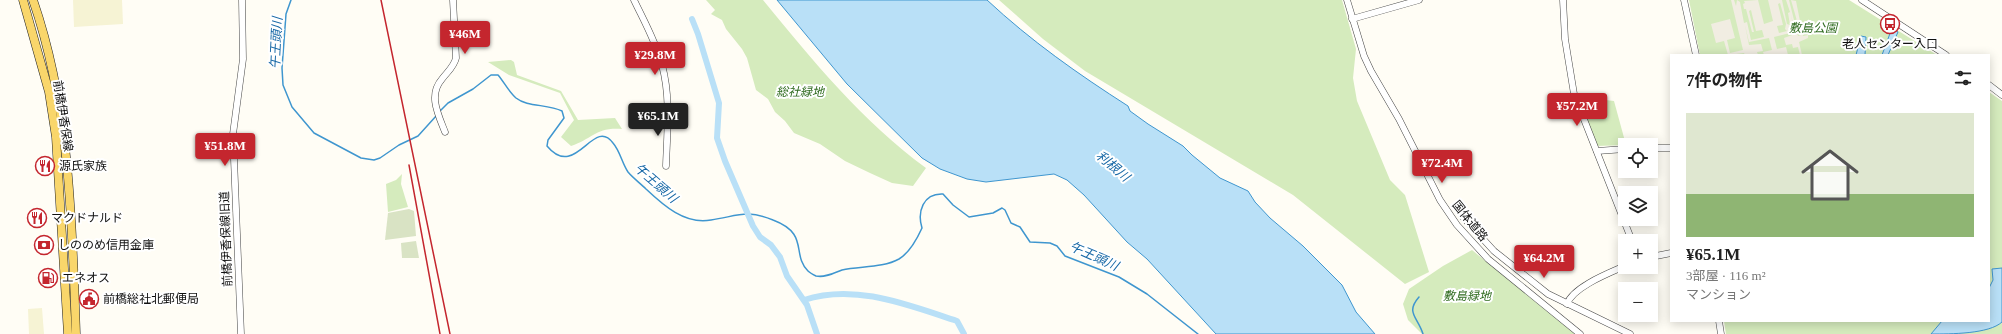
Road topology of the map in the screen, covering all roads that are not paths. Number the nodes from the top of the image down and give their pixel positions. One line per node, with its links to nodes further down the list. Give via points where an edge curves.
1 (23, 0): 30 (main road, 前橋伊香保線, via 49,92 56,137)
2 (33, 0): 31 (main road, 前橋伊香保線, via 52,66 65,136)
3 (242, 0): 32 (street, 前橋伊香保線旧道, via 242,59 233,134)
4 (453, 0): 16 (street, via 456,58 453,66 436,87 434,96)
5 (634, 0): 21 (street, via 658,53 665,81 668,109)
6 (1347, 0): 11 (street, 国体道路)
7 (1419, 0): 11 (street)
8 (1562, 0): 20 (street, via 1573,88); 23 (street, via 1561,36 1570,93)
9 (1684, 0): 12 (street)
10 (1862, 0): 13 (street)
11 (1352, 19): 33 (street, 国体道路, via 1371,71 1456,225 1488,259)
12 (1696, 54)
13 (1944, 54)
14 (1990, 86): 15 (street)
15 (2002, 95)
16 (445, 132)
17 (1658, 148): 18 (street)
18 (1670, 148)
19 (1618, 150): 20 (street)
20 (1597, 151): 24 (street)
21 (666, 166)
22 (1462, 216): 28 (street, via 1494,251 1548,294)
23 (1625, 234)
24 (1629, 234)
25 (1670, 253): 26 (street)
26 (1658, 256)
27 (1618, 270): 28 (street, via 1584,287 1571,297)
28 (1567, 304): 34 (street)
29 (1719, 322): 35 (street)
30 (68, 334)
31 (76, 334)
32 (241, 334)
33 (1580, 334)
34 (1630, 334)
35 (1721, 334)

